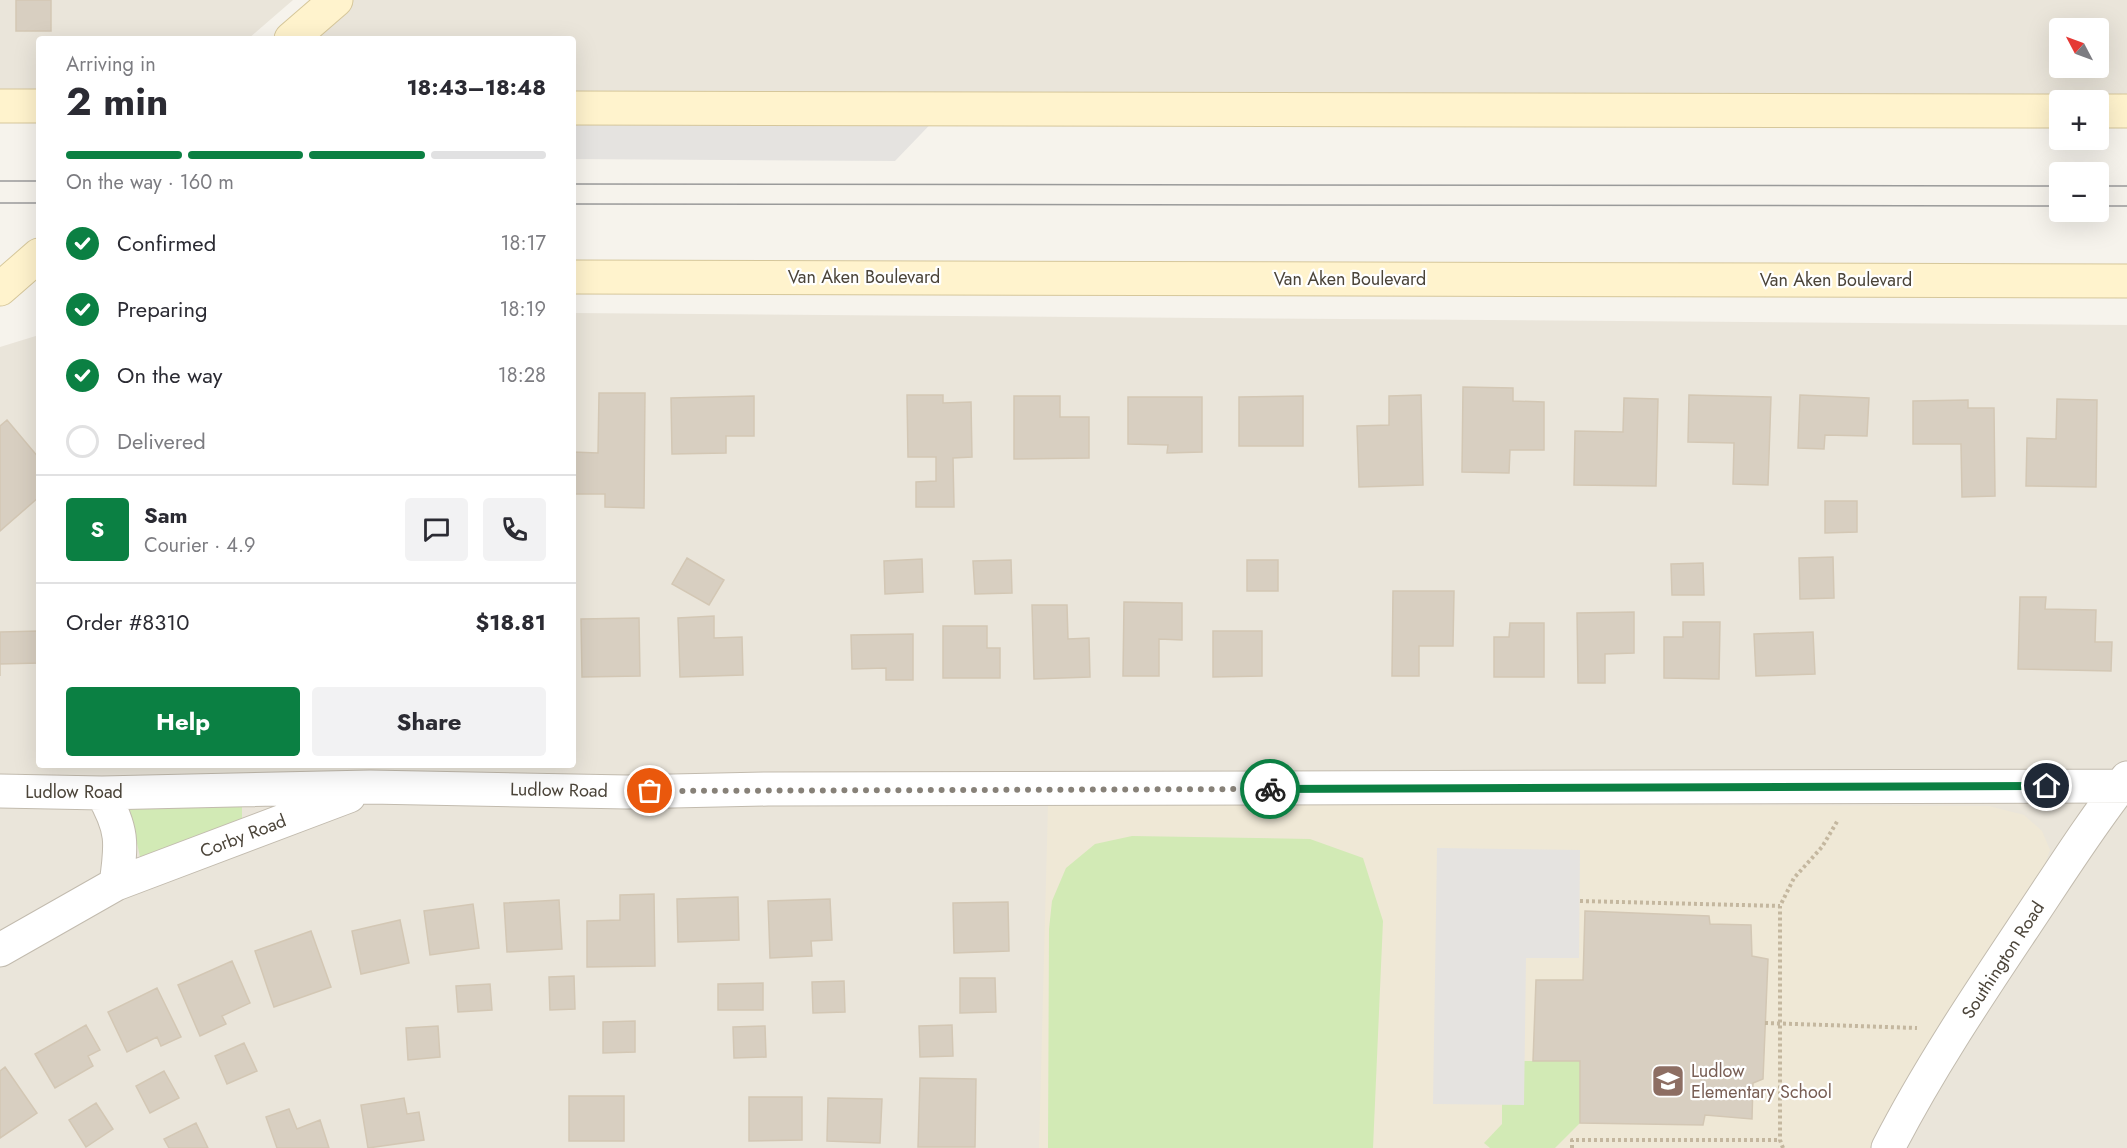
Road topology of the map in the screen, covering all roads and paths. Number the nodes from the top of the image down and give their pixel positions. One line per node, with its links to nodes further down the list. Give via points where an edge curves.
1 (336, 0): 2 (main road)
2 (294, 36)
3 (0, 106): 4 (main road)
4 (36, 106)
5 (576, 108): 6 (main road)
6 (2049, 111)
7 (2109, 111): 8 (main road)
8 (2127, 111)
9 (576, 277): 10 (main road, Van Aken Boulevard)
10 (2127, 281)
11 (2125, 783): 12 (street, Ludlow Road, via 627,792); 26 (street, Southington Road, via 2061,871 1953,1036)
12 (370, 787): 14 (street, Ludlow Road); 16 (street, Corby Road)
13 (0, 791): 14 (street, Ludlow Road)
14 (102, 793): 16 (street, via 116,816 121,849)
15 (1838, 820): 18 (path, via 1822,847 1794,878)
16 (116, 884): 19 (street, Corby Road)
17 (1580, 901): 18 (path)
18 (1780, 906): 21 (path)
19 (0, 950)
20 (1765, 1023): 21 (path)
21 (1780, 1024): 22 (path); 23 (path)
22 (1925, 1029)
23 (1780, 1140): 24 (path, via 1572,1140); 25 (path)
24 (1572, 1148)
25 (1783, 1148)
26 (1888, 1148)

